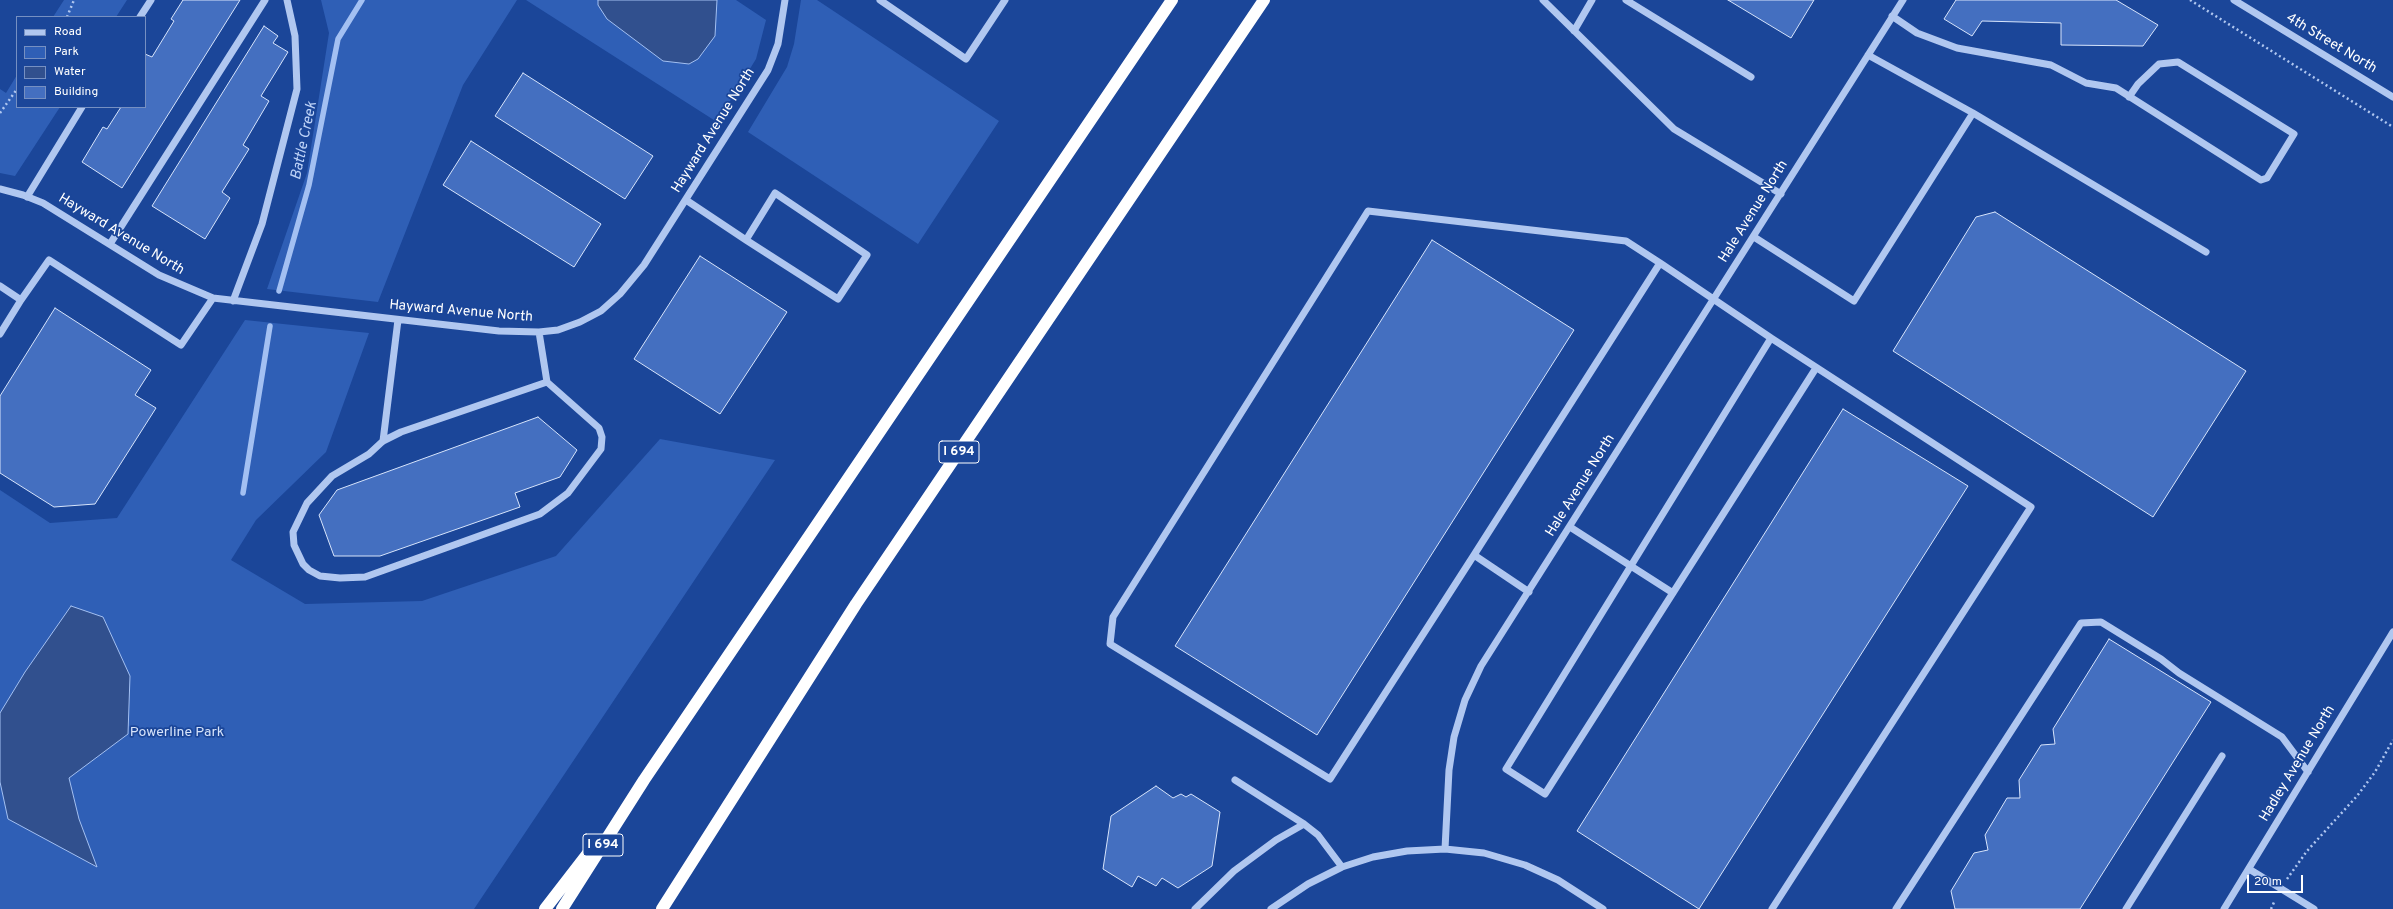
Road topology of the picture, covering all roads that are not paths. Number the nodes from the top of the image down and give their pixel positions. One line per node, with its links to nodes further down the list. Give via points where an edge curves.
1 (151, 0): 14 (street)
2 (266, 0): 29 (street)
3 (287, 0): 35 (street, via 295,36 297,89 262,224)
4 (785, 0): 26 (street, Hayward Avenue North, via 778,44 768,70)
5 (880, 0): 6 (street, via 966,59)
6 (1005, 0)
7 (1172, 0): 52 (highway, I 694)
8 (1264, 0): 60 (highway, I 694, via 856,604)
9 (1542, 0): 16 (street)
10 (1592, 0): 16 (street)
11 (1626, 0): 18 (street)
12 (1903, 0): 15 (street, Hale Avenue North)
13 (2234, 0): 20 (street, 4th Street North)
14 (141, 16)
15 (1892, 16): 17 (street, Hale Avenue North); 19 (street, via 1917,33 1956,48 2051,65 2086,84 2116,88)
16 (1574, 31): 24 (street, via 1674,129)
17 (1868, 55): 22 (street); 24 (street, Hale Avenue North)
18 (1751, 76)
19 (2129, 97): 19 (street, via 2261,180 2267,178 2294,134 2178,62 2159,64 2138,84)
20 (2393, 97)
21 (81, 108): 25 (street)
22 (1973, 113): 27 (street, via 1854,301); 30 (street)
23 (0, 188): 25 (street, Hayward Avenue North)
24 (1781, 194): 27 (street, Hale Avenue North)
25 (27, 196): 29 (street, Hayward Avenue North)
26 (686, 200): 28 (street); 38 (street, Hayward Avenue North, via 644,265 613,301 580,322 558,330)
27 (1754, 238): 36 (street, Hale Avenue North)
28 (746, 240): 28 (street, via 838,298 868,255 775,193)
29 (110, 244): 33 (street, Hayward Avenue North, via 159,276)
30 (2206, 252)
31 (1660, 263): 36 (street); 45 (street); 45 (street, via 1626,241 1368,212 1113,617 1110,644 1330,779)
32 (0, 286): 34 (street)
33 (213, 298): 34 (street, via 181,345 49,260); 35 (street, Hayward Avenue North)
34 (21, 300): 39 (street)
35 (233, 301): 37 (street, Hayward Avenue North)
36 (1714, 301): 40 (street); 44 (street, Hale Avenue North)
37 (398, 320): 38 (street, Hayward Avenue North, via 499,331); 43 (street)
38 (539, 332): 42 (street)
39 (0, 334)
40 (1771, 338): 41 (street); 46 (street)
41 (1816, 368): 48 (street); 64 (street, via 2031,507)
42 (547, 382): 43 (street, via 401,432); 43 (street, via 599,428 602,437 601,449 568,493 540,514 365,576 320,576 308,570 294,545 293,532 307,503 332,476 369,454)
43 (384, 441)
44 (1570, 527): 46 (street); 47 (street, Hale Avenue North)
45 (1474, 555): 47 (street)
46 (1631, 566): 48 (street); 48 (street, via 1506,769 1545,794)
47 (1528, 592): 55 (street, Hale Avenue North, via 1481,666 1465,700 1451,757)
48 (1673, 593)
49 (2393, 632): 51 (street, Hadley Avenue North)
50 (2222, 756): 66 (street)
51 (2308, 772): 57 (street, Hadley Avenue North); 65 (street, via 2282,737 2101,622 2081,623)
52 (644, 780): 58 (highway); 59 (highway, I 694)
53 (1235, 780): 54 (street)
54 (1304, 824): 56 (street, via 1318,835); 61 (street, via 1276,840 1234,871)
55 (1445, 849): 56 (street, via 1407,851); 63 (street, via 1484,854 1525,865 1558,880)
56 (1342, 866): 62 (street, via 1308,884)
57 (2249, 869): 67 (street, Hadley Avenue North); 68 (street)
58 (545, 909)
59 (562, 909)
60 (662, 909)
61 (1195, 909)
62 (1271, 909)
63 (1603, 909)
64 (1772, 909)
65 (1896, 909)
66 (2126, 909)
67 (2224, 909)
68 (2314, 909)

